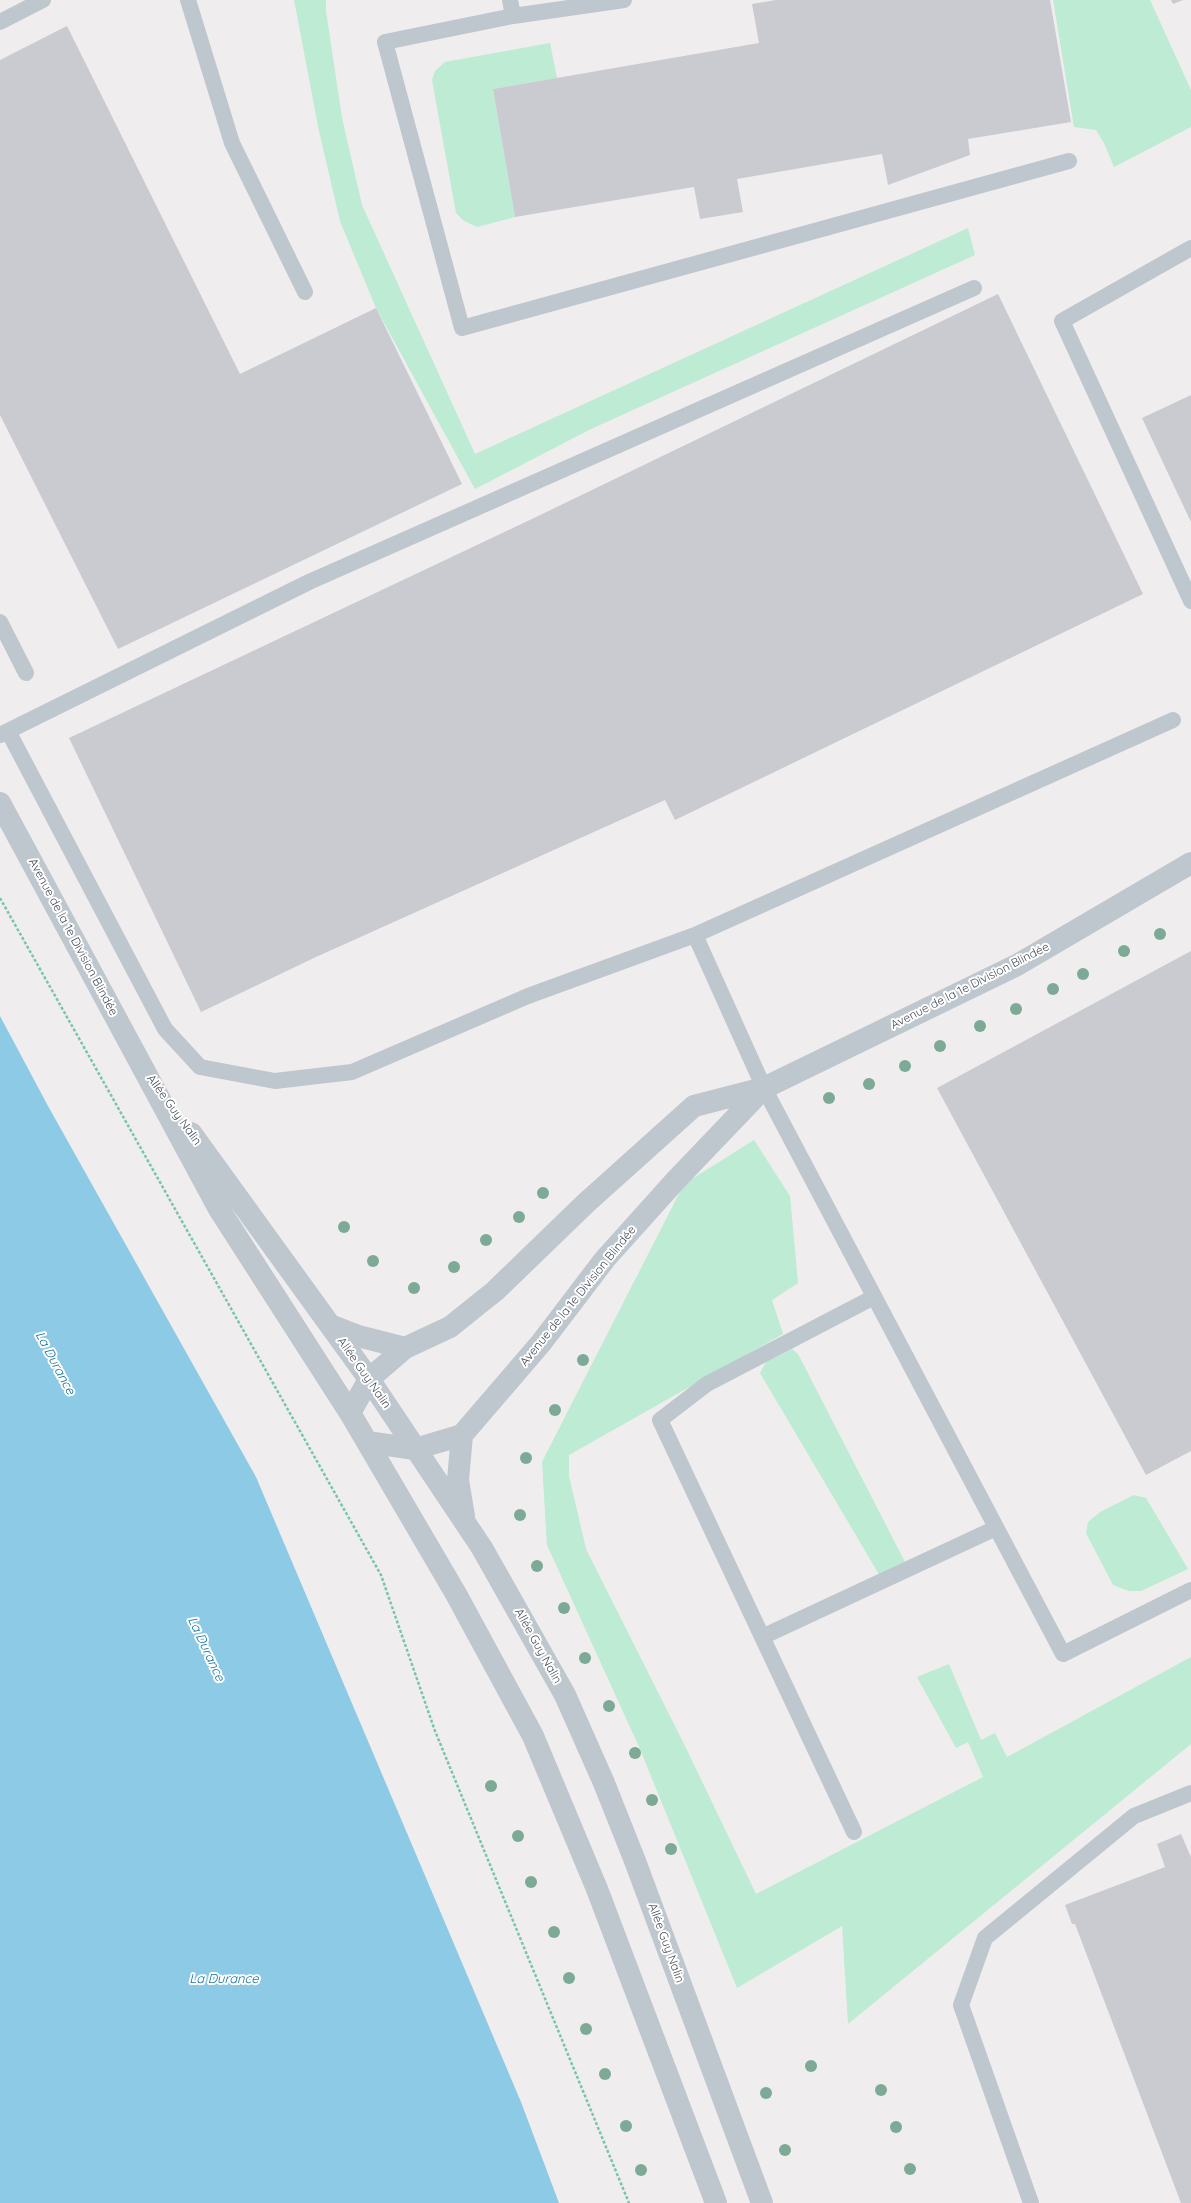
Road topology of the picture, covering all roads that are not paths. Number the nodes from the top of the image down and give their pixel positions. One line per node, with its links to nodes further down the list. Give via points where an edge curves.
1 (43, 0): 6 (lane)
2 (188, 0): 10 (lane, via 232,143)
3 (510, 0): 5 (lane)
4 (624, 0): 5 (lane)
5 (513, 16): 7 (lane, via 385,42 462,328)
6 (0, 22)
7 (1069, 161)
8 (1191, 248): 11 (lane, via 1062,321)
9 (974, 288): 15 (lane, via 309,582)
10 (305, 292)
11 (1191, 601)
12 (0, 622): 13 (lane)
13 (26, 673)
14 (1173, 720): 18 (lane)
15 (4, 733): 18 (lane, via 165,1029 200,1067 275,1081 352,1072 528,996)
16 (0, 803): 19 (street, Avenue de la 1e Division Blindée)
17 (1191, 863): 20 (street, Avenue de la 1e Division Blindée, via 1017,964)
18 (694, 935): 20 (lane)
19 (145, 1071): 22 (street, Allée Guy Nalin); 25 (street, Allée Guy Nalin, via 219,1209)
20 (764, 1088): 21 (lane); 23 (street, Avenue de la 1e Division Blindée, via 694,1106 586,1203 495,1291 450,1327); 26 (street, Avenue de la 1e Division Blindée, via 605,1259 541,1343)
21 (874, 1297): 30 (lane); 32 (lane, via 707,1384 660,1420)
22 (330, 1324): 23 (street, via 358,1336); 24 (street, Allée Guy Nalin)
23 (405, 1348): 24 (street, Avenue de la 1e Division Blindée)
24 (369, 1379): 25 (street, Avenue de la 1e Division Blindée); 28 (street, Allée Guy Nalin)
25 (350, 1413): 27 (street, Allée Guy Nalin)
26 (462, 1435): 28 (street); 29 (street, via 458,1480)
27 (367, 1442): 28 (street); 35 (street, Allée Guy Nalin, via 456,1594 533,1736 597,1889)
28 (415, 1449): 29 (street, Allée Guy Nalin)
29 (464, 1522): 36 (street, Allée Guy Nalin, via 482,1548 565,1695 604,1783)
30 (996, 1528): 31 (lane, via 1063,1654); 32 (lane)
31 (1191, 1590)
32 (762, 1637): 34 (lane)
33 (1191, 1793): 37 (lane, via 1134,1816 985,1938 961,2005)
34 (854, 1832)
35 (716, 2203)
36 (762, 2203)
37 (1031, 2203)

